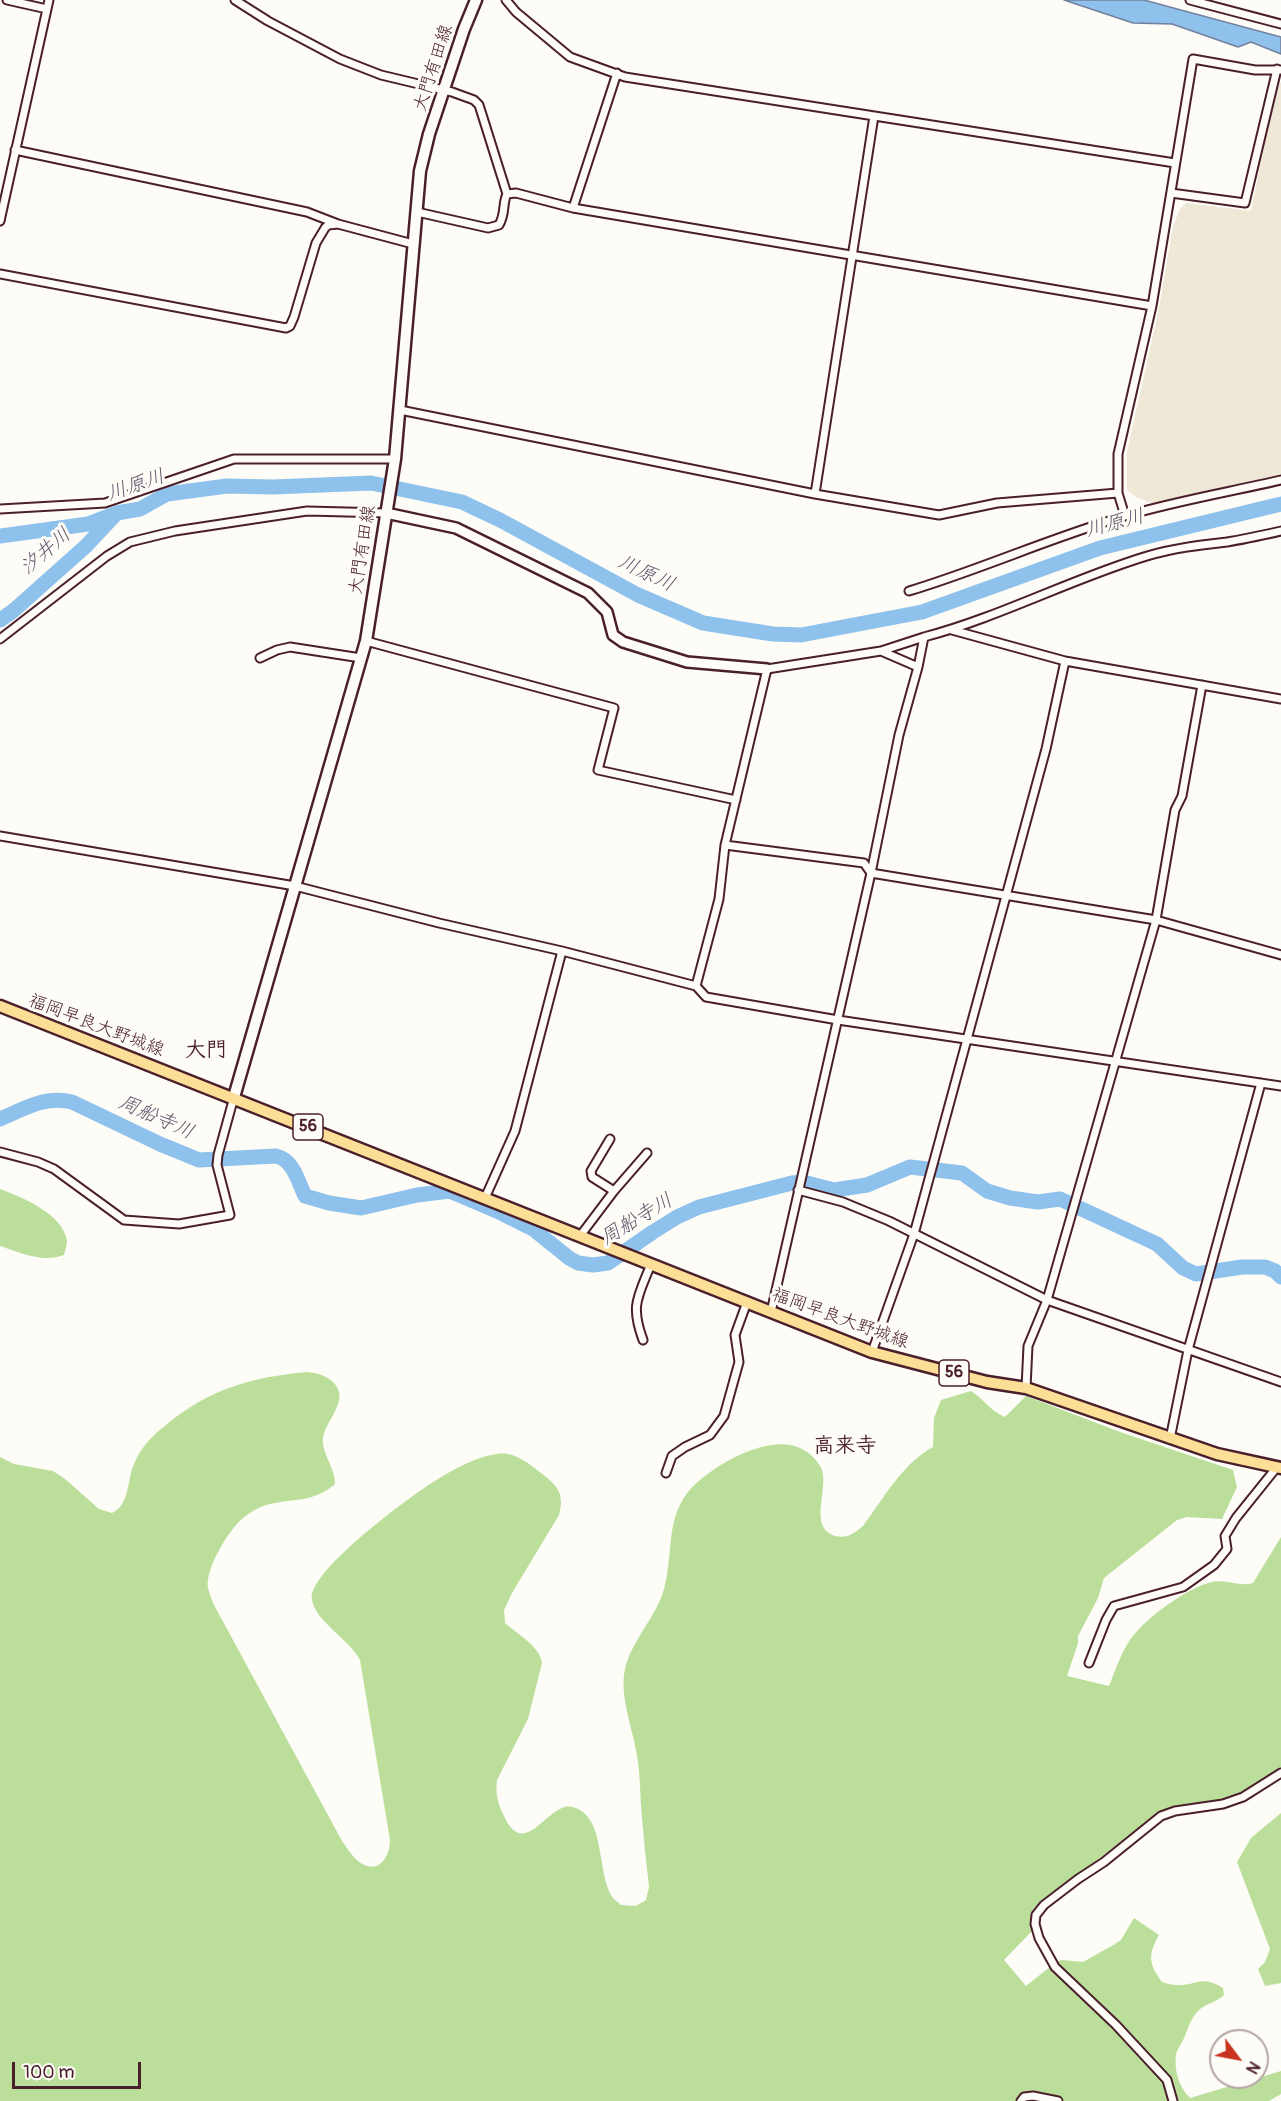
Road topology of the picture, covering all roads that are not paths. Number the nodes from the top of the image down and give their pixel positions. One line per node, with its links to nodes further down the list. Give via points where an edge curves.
1 (7, 0): 7 (street)
2 (49, 0): 7 (street)
3 (235, 0): 11 (street, via 340,59 381,75)
4 (476, 0): 11 (main road, 大門有田線)
5 (506, 0): 10 (street, via 570,57)
6 (1190, 0): 8 (street)
7 (47, 9): 13 (street)
8 (1281, 24)
9 (1279, 70): 14 (street, via 1255,70 1193,59); 16 (street, via 1245,203)
10 (617, 73): 12 (street); 17 (street)
11 (444, 91): 15 (street, via 479,105); 18 (main road, 大門有田線, via 424,152)
12 (874, 116): 14 (street); 22 (street)
13 (15, 150): 19 (street); 20 (street, via 307,212)
14 (1175, 163): 16 (street)
15 (507, 194): 17 (street); 18 (street, via 503,219 495,227)
16 (1171, 194): 24 (street)
17 (573, 208): 22 (street)
18 (417, 212): 21 (main road, 大門有田線)
19 (0, 221)
20 (338, 224): 21 (street); 23 (street, via 328,225 321,233 294,317 286,328)
21 (413, 244): 25 (main road, 大門有田線)
22 (852, 255): 24 (street); 29 (street)
23 (0, 274)
24 (1152, 306): 28 (street, via 1121,436)
25 (400, 410): 26 (main road, 大門有田線); 29 (street)
26 (395, 459): 30 (street, via 234,459 105,503); 31 (main road, 大門有田線)
27 (1281, 480): 32 (street)
28 (1118, 493): 29 (street, via 998,503 939,515); 32 (street)
29 (815, 494)
30 (0, 509)
31 (386, 513): 37 (street, via 307,511 130,542); 38 (main road, 大門有田線); 44 (street, via 456,528 588,593 607,612 613,635 623,642 687,662)
32 (1125, 516): 34 (street)
33 (1281, 531): 35 (street, via 1147,556)
34 (909, 591)
35 (952, 630): 36 (street); 42 (street)
36 (924, 637): 39 (street); 43 (street)
37 (0, 640)
38 (366, 641): 40 (main road, 大門有田線); 47 (street, via 614,708 598,770)
39 (881, 651): 43 (street); 44 (street)
40 (361, 657): 41 (street, via 290,647); 51 (main road, 大門有田線)
41 (260, 658)
42 (1065, 662): 45 (street); 52 (street, via 1046,749)
43 (918, 667): 50 (street, via 898,735)
44 (766, 669): 47 (street)
45 (1202, 685): 46 (street); 53 (street)
46 (1281, 699)
47 (736, 800): 49 (street)
48 (0, 836): 51 (street)
49 (725, 845): 50 (street, via 864,863); 56 (street, via 719,899)
50 (871, 873): 52 (street); 58 (street)
51 (296, 886): 54 (street); 63 (main road, 大門有田線)
52 (1005, 895): 53 (street); 59 (street)
53 (1156, 920): 55 (street); 60 (street)
54 (562, 951): 56 (street); 69 (street, via 515,1131)
55 (1281, 955)
56 (696, 986): 58 (street, via 706,997)
57 (0, 1006): 63 (main road, 福岡早良大野城線 / 56)
58 (838, 1020): 59 (street); 67 (street)
59 (968, 1039): 60 (street); 70 (street)
60 (1116, 1061): 61 (street); 73 (street)
61 (1261, 1083): 62 (street); 77 (street)
62 (1281, 1086)
63 (234, 1097): 65 (street, via 217,1165 230,1215 179,1224 124,1220 54,1169); 69 (main road, 福岡早良大野城線 / 56)
64 (610, 1139): 68 (street, via 591,1177)
65 (0, 1152)
66 (647, 1153): 68 (street)
67 (798, 1190): 70 (street, via 843,1202); 75 (street)
68 (614, 1191): 71 (street)
69 (485, 1198): 71 (main road, 福岡早良大野城線 / 56)
70 (914, 1234): 73 (street); 78 (street)
71 (580, 1236): 72 (main road, 福岡早良大野城線 / 56)
72 (651, 1264): 74 (main road, 福岡早良大野城線 / 56); 76 (street, via 636,1301 636,1319)
73 (1047, 1300): 77 (street); 80 (street, via 1028,1346)
74 (747, 1302): 75 (main road, 福岡早良大野城線 / 56); 83 (street, via 735,1335 739,1362 723,1416 710,1435 672,1456)
75 (771, 1312): 78 (main road, 福岡早良大野城線 / 56)
76 (643, 1340)
77 (1188, 1350): 79 (street); 81 (street)
78 (872, 1352): 80 (main road, 福岡早良大野城線 / 56, via 987,1382)
79 (1281, 1382)
80 (1026, 1388): 81 (main road, 福岡早良大野城線 / 56)
81 (1170, 1439): 82 (main road, 福岡早良大野城線 / 56)
82 (1279, 1468): 84 (street, via 1226,1533 1223,1557 1183,1587 1114,1606)
83 (666, 1473)
84 (1089, 1664)
85 (1281, 1773): 88 (street, via 1243,1797 1161,1816 1036,1915 1039,1938 1055,1966 1167,2080)
86 (1021, 2101): 87 (street, via 1034,2096)
87 (1058, 2101)
88 (1173, 2101)

